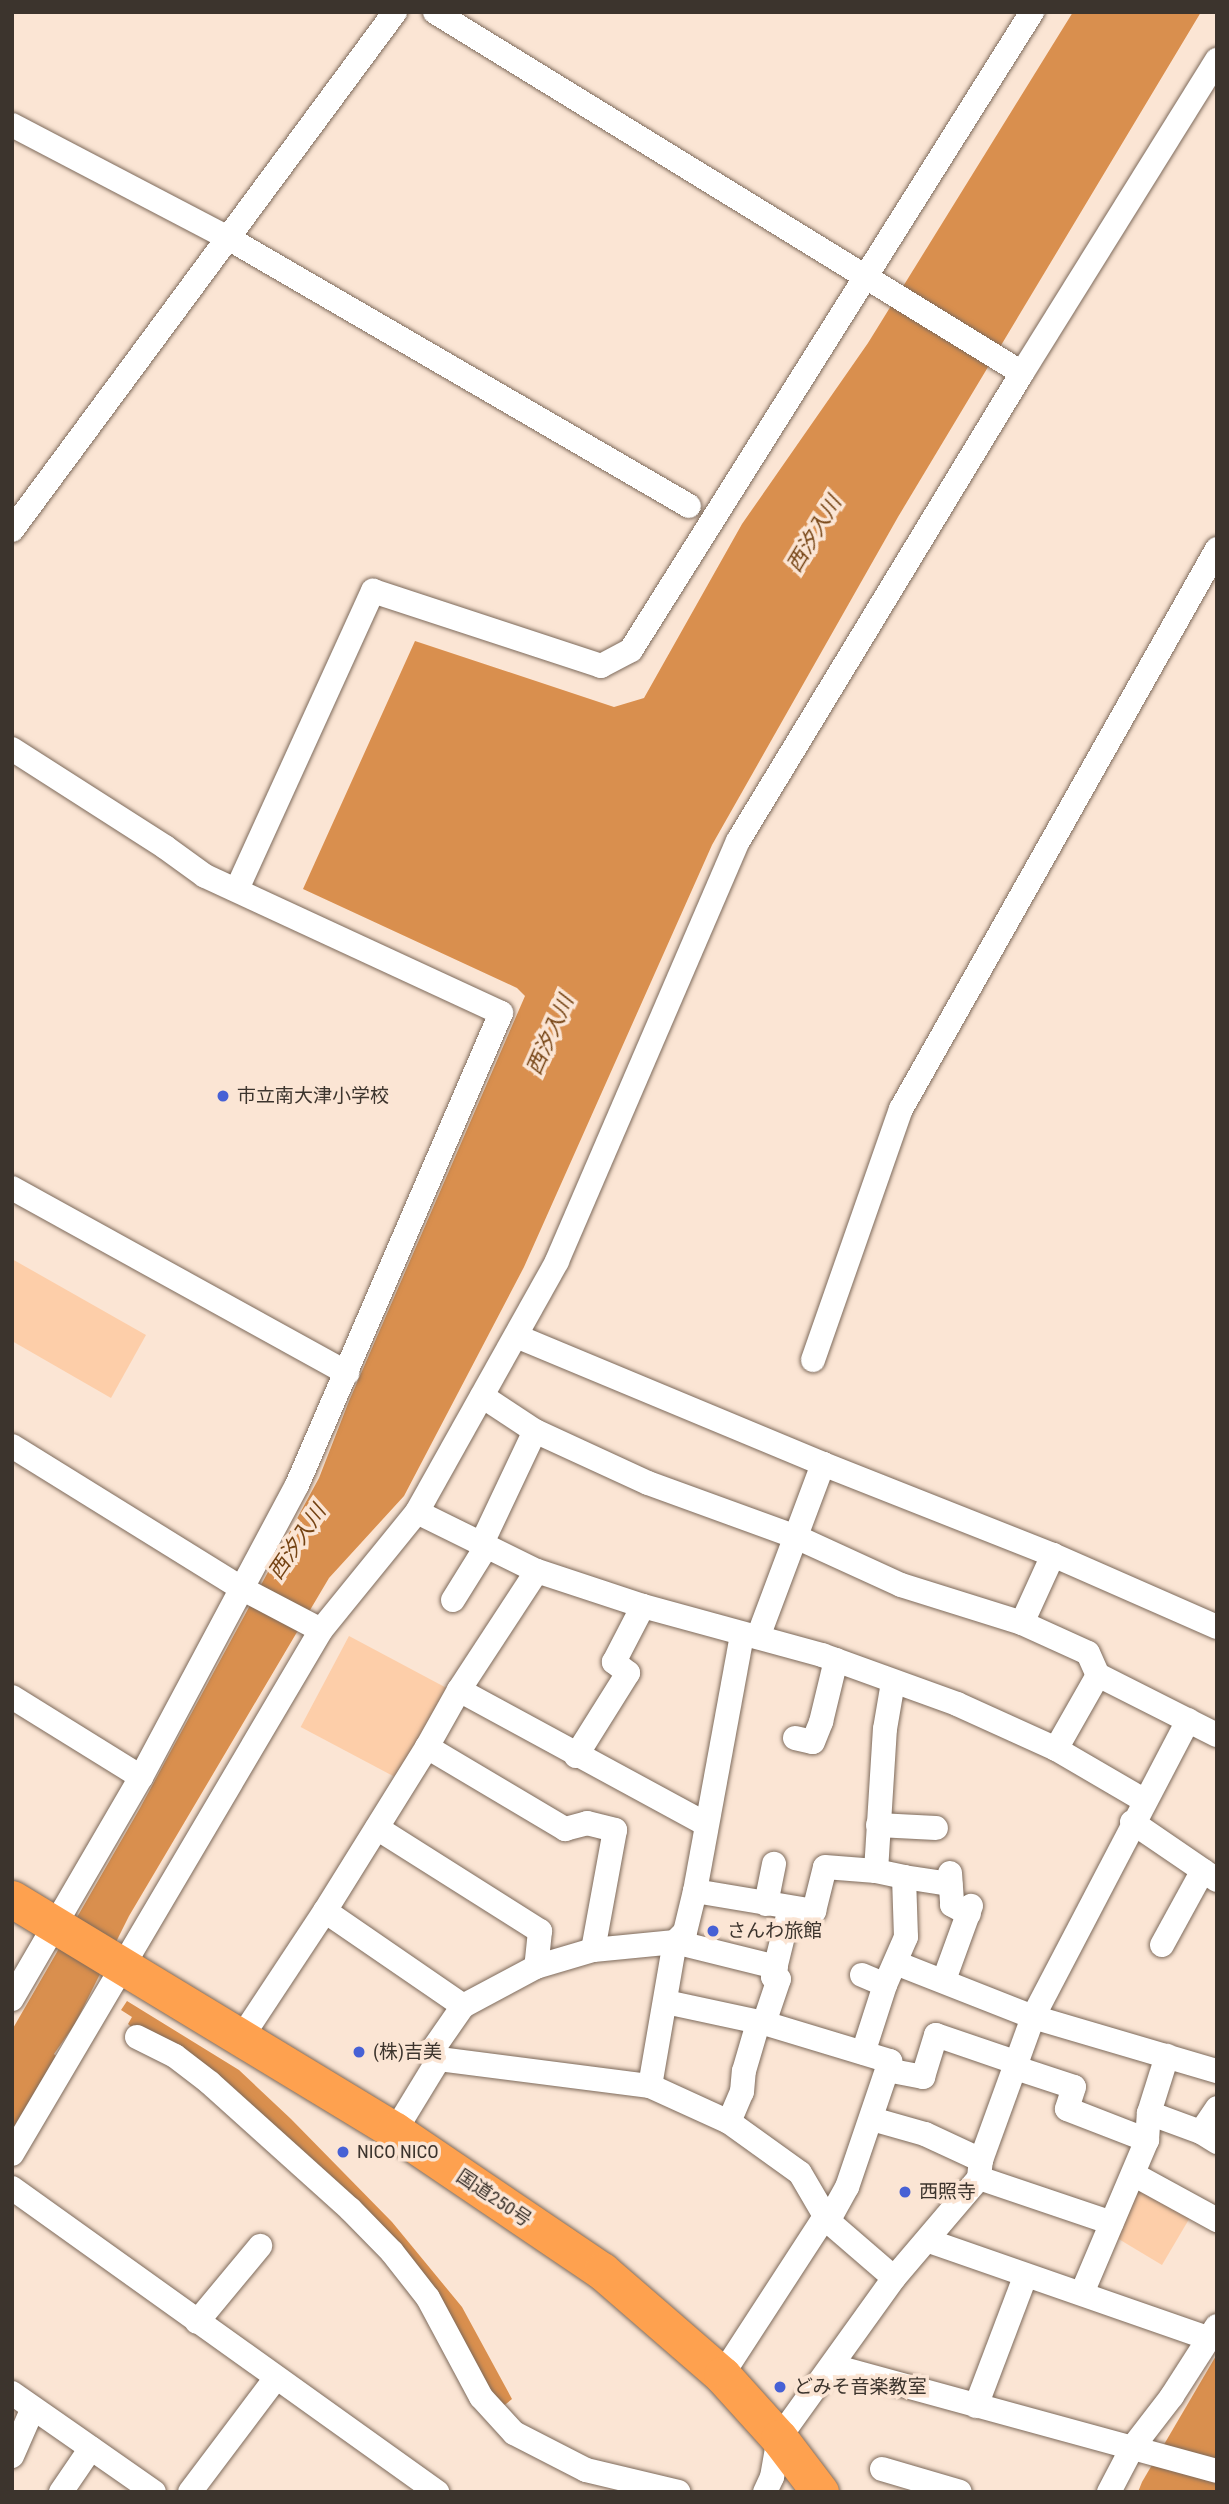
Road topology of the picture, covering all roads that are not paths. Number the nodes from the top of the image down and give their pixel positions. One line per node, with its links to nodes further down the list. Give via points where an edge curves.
1 (395, 12): 6 (street)
2 (435, 12): 7 (street)
3 (1032, 12): 7 (street)
4 (1217, 60): 8 (street)
5 (12, 125): 6 (street)
6 (228, 238): 9 (street); 10 (street)
7 (867, 278): 8 (street); 13 (street, via 631,650 601,666 373,591)
8 (1022, 373): 15 (street, via 738,841 557,1261)
9 (689, 506)
10 (12, 530)
11 (1217, 549): 16 (street, via 901,1110)
12 (12, 749): 13 (street, via 205,876)
13 (237, 890): 17 (street, via 501,1013)
14 (12, 1188): 17 (street)
15 (516, 1336): 18 (street); 21 (street)
16 (813, 1360)
17 (346, 1373): 27 (street, via 297,1485)
18 (482, 1396): 19 (street); 22 (street)
19 (535, 1431): 23 (street, via 648,1482); 24 (street)
20 (12, 1446): 27 (street)
21 (823, 1464): 23 (street); 25 (street)
22 (417, 1512): 24 (street); 32 (street)
23 (794, 1536): 30 (street, via 901,1585); 33 (street)
24 (484, 1546): 26 (street); 28 (street)
25 (1053, 1555): 30 (street); 31 (street)
26 (537, 1571): 29 (street); 37 (street)
27 (241, 1588): 32 (street); 45 (street)
28 (453, 1600)
29 (643, 1606): 33 (street); 44 (street, via 614,1662 628,1673)
30 (1022, 1623): 35 (street, via 1088,1653)
31 (1217, 1626)
32 (321, 1630): 64 (street)
33 (750, 1635): 34 (street); 48 (street)
34 (836, 1660): 36 (street); 41 (street, via 813,1742)
35 (1098, 1675): 39 (street); 43 (street)
36 (893, 1682): 43 (street, via 957,1704); 49 (street)
37 (459, 1690): 42 (street); 44 (street)
38 (12, 1697): 45 (street)
39 (1188, 1720): 40 (street); 46 (street)
40 (1217, 1735)
41 (795, 1738)
42 (427, 1747): 50 (street); 63 (street, via 565,1829 587,1823 615,1830)
43 (1056, 1749): 46 (street)
44 (576, 1756): 48 (street)
45 (141, 1777): 60 (street)
46 (1145, 1801): 47 (street)
47 (1132, 1822): 54 (street); 73 (street)
48 (706, 1824): 56 (street)
49 (878, 1825): 51 (street); 53 (street)
50 (377, 1828): 59 (street); 66 (street, via 540,1931)
51 (936, 1828)
52 (774, 1864): 58 (street)
53 (877, 1871): 55 (street); 58 (street, via 825,1867 814,1911)
54 (1210, 1875): 62 (street)
55 (904, 1877): 67 (street, via 906,1937); 69 (street, via 950,1878 951,1905 970,1910)
56 (695, 1891): 58 (street); 61 (street, via 685,1932)
57 (12, 1899): 60 (highway, 国道250号)
58 (778, 1906): 65 (street)
59 (325, 1911): 72 (street); 76 (street)
60 (55, 1926): 64 (highway, 国道250号); 70 (street)
61 (675, 1942): 63 (street); 65 (street); 71 (street)
62 (1162, 1945)
63 (593, 1950): 66 (street)
64 (124, 1967): 76 (highway, 国道250号); 91 (street)
65 (776, 1967): 74 (street, via 773,1977 779,1979)
66 (536, 1968): 72 (street)
67 (891, 1974): 68 (street); 69 (street); 77 (street)
68 (862, 1975)
69 (944, 1980): 73 (street)
70 (12, 1999)
71 (666, 2002): 74 (street); 83 (street)
72 (463, 2006): 79 (street, via 431,2052)
73 (1033, 2017): 78 (street); 80 (street)
74 (761, 2023): 77 (street); 87 (street)
75 (137, 2037): 122 (street, via 175,2056 210,2083 391,2252 428,2298 481,2397 514,2434 586,2470)
76 (241, 2038): 88 (highway, 国道250号)
77 (863, 2053): 81 (street, via 890,2061)
78 (1167, 2056): 82 (street); 85 (street)
79 (439, 2059): 83 (street); 88 (street)
80 (1014, 2064): 81 (street, via 936,2035 923,2077); 90 (street, via 1074,2087 1067,2109); 92 (street)
81 (887, 2070): 86 (street)
82 (1217, 2071)
83 (650, 2086): 87 (street)
84 (1217, 2108): 89 (street)
85 (1149, 2113): 89 (street); 90 (street)
86 (872, 2119): 92 (street, via 925,2134); 95 (street, via 847,2187)
87 (729, 2122): 95 (street, via 800,2174)
88 (395, 2131): 106 (highway, 国道250号, via 602,2271)
89 (1209, 2137)
90 (1147, 2140): 93 (street)
91 (12, 2154)
92 (980, 2169): 97 (street); 98 (street)
93 (1133, 2174): 96 (street); 97 (street)
94 (12, 2188): 103 (street)
95 (826, 2220): 101 (street); 106 (street)
96 (1217, 2220)
97 (1112, 2223): 102 (street)
98 (929, 2241): 100 (street); 101 (street)
99 (260, 2246): 103 (street)
100 (1025, 2277): 102 (street); 109 (street)
101 (894, 2278): 105 (street)
102 (1082, 2293): 104 (street)
103 (197, 2322): 107 (street)
104 (1212, 2332): 113 (street)
105 (833, 2366): 109 (street); 111 (street)
106 (722, 2375): 111 (highway, 国道250号)
107 (276, 2378): 120 (street); 121 (street)
108 (12, 2393): 110 (street)
109 (976, 2406): 113 (street)
110 (33, 2408): 112 (street); 114 (street)
111 (779, 2438): 117 (street); 123 (highway, 国道250号)
112 (91, 2448): 118 (street); 119 (street)
113 (1132, 2448): 116 (street); 125 (street)
114 (12, 2456)
115 (882, 2469): 124 (street)
116 (1217, 2471)
117 (771, 2487)
118 (61, 2492)
119 (154, 2492)
120 (190, 2492)
121 (437, 2492)
122 (678, 2492)
123 (820, 2492)
124 (960, 2492)
125 (1109, 2492)

